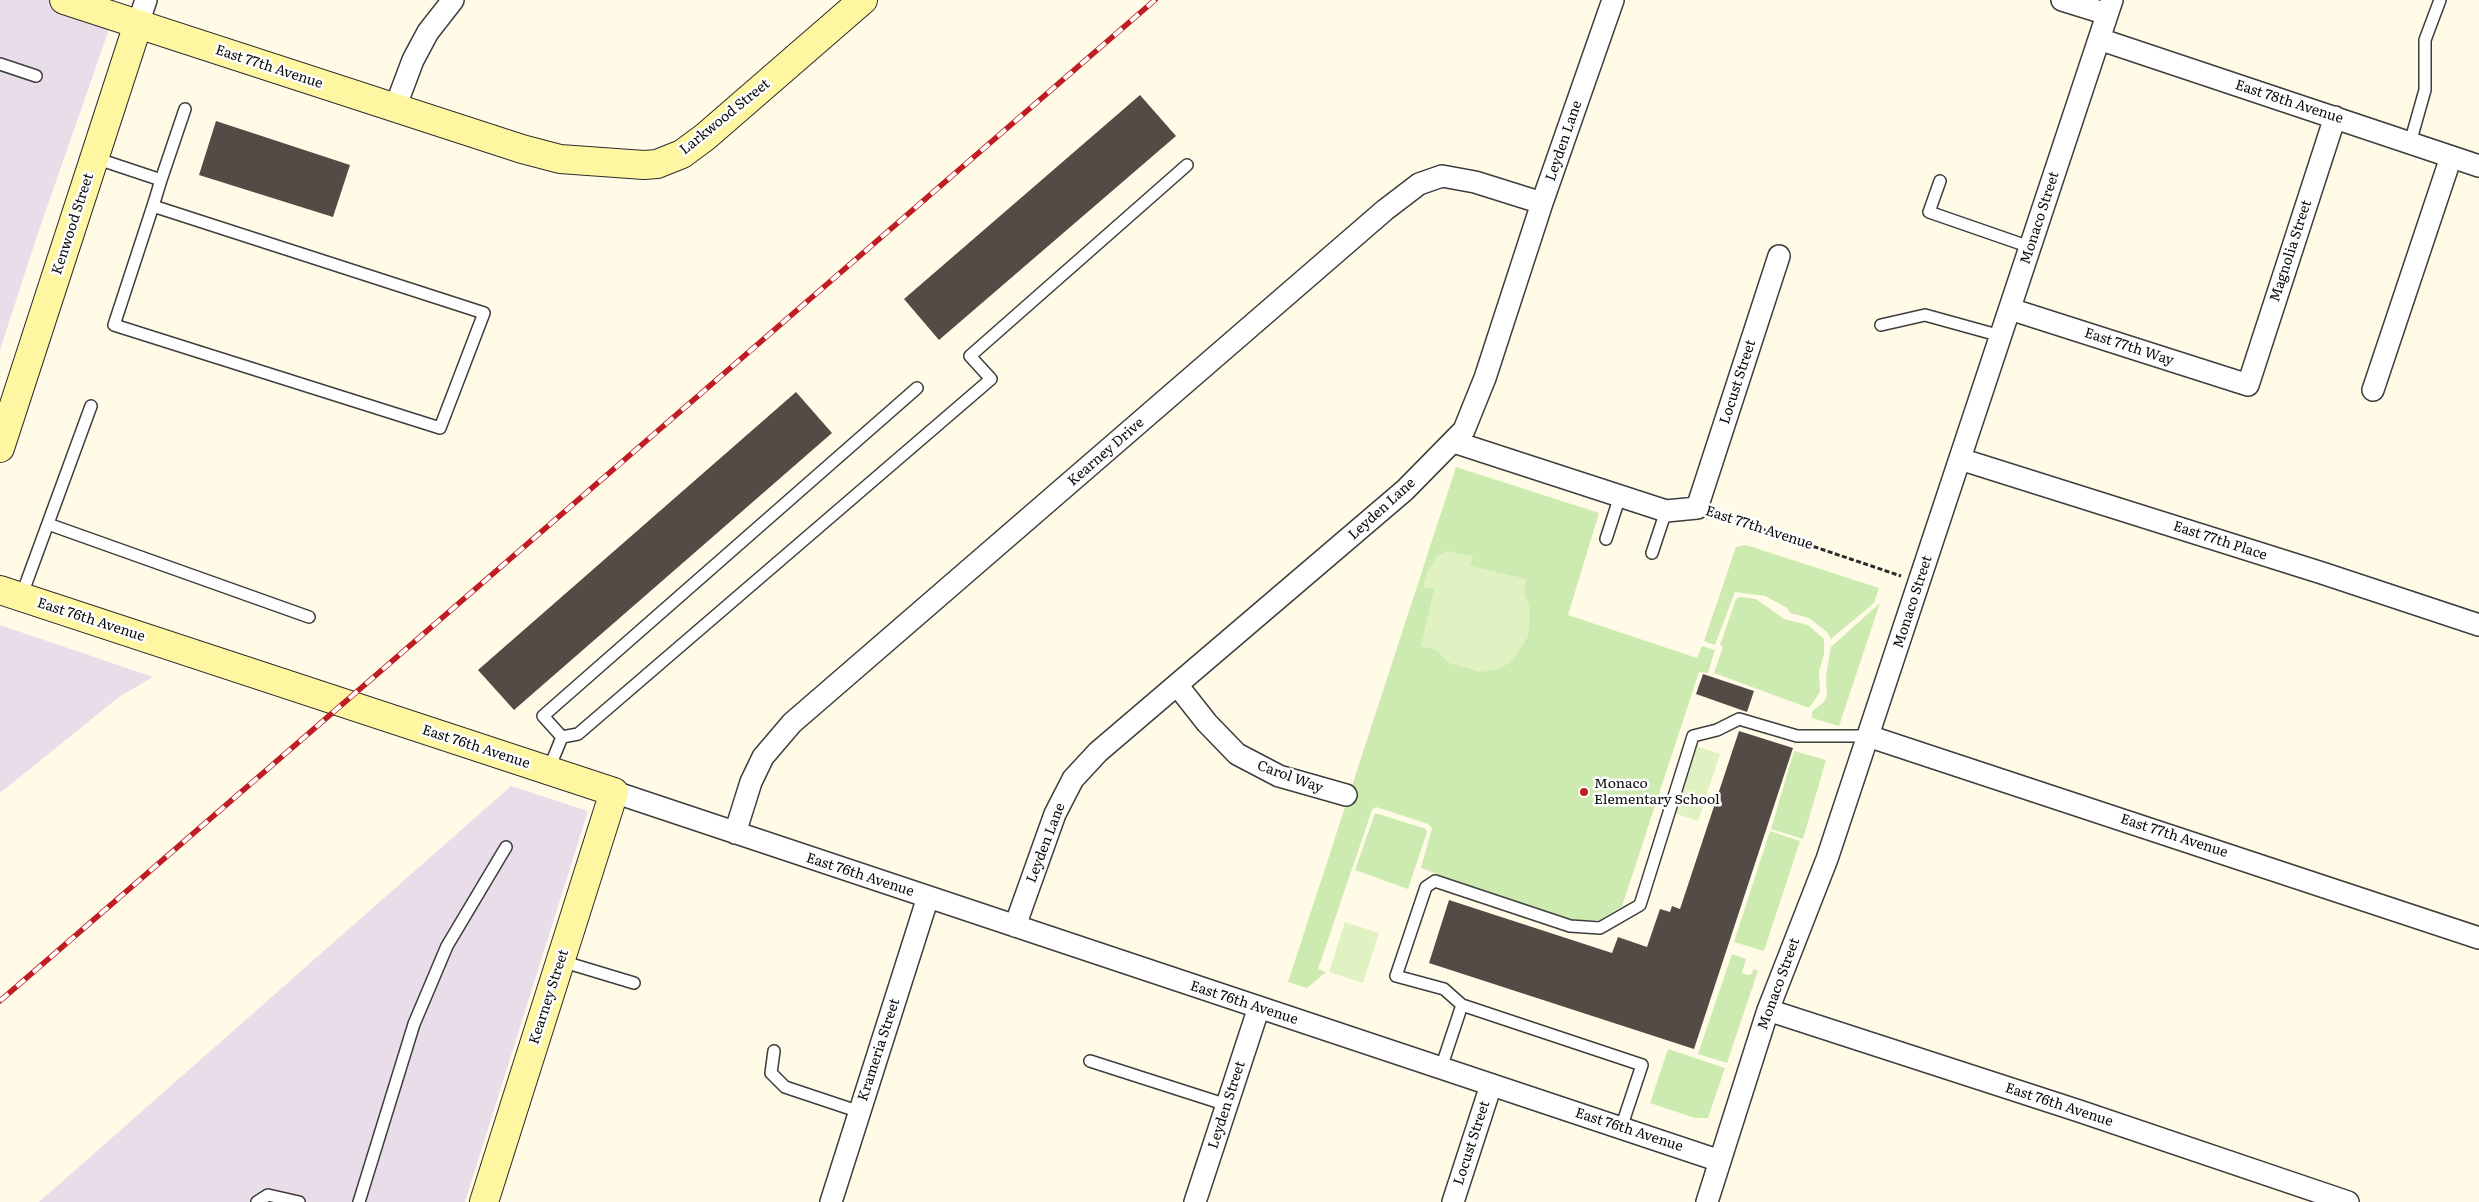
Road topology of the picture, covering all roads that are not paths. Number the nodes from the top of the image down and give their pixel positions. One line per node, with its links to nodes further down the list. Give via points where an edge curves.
1 (64, 0): 8 (street, East 77th Avenue)
2 (453, 0): 12 (street, via 428,32 413,60)
3 (863, 0): 15 (street, Larkwood Street, via 705,137 682,154 657,164 560,159)
4 (1612, 0): 23 (street, Leyden Lane)
5 (2062, 0): 7 (street)
6 (2440, 0): 16 (lane, via 2425,40 2425,90)
7 (2110, 7): 9 (street, Monaco Street)
8 (142, 12): 12 (street, East 77th Avenue); 18 (street, Kenwood Street)
9 (2099, 39): 14 (street, East 78th Avenue); 25 (street, Monaco Street)
10 (0, 64): 11 (lane)
11 (36, 76)
12 (395, 108): 15 (street, East 77th Avenue)
13 (185, 109): 21 (lane)
14 (2335, 117): 16 (street, East 78th Avenue); 30 (street, Magnolia Street)
15 (474, 134)
16 (2410, 143): 17 (street, East 78th Avenue)
17 (2450, 157): 20 (street, East 78th Avenue); 32 (street)
18 (95, 158): 21 (lane); 35 (street, Kenwood Street)
19 (1186, 165): 48 (lane, via 970,356 991,379 578,734)
20 (2479, 166)
21 (161, 180): 24 (lane)
22 (1940, 181): 25 (lane, via 1929,212)
23 (1542, 203): 34 (street, Leyden Lane, via 1485,378 1469,420); 52 (street, Kearney Drive, via 1475,182 1442,176 1419,184 1385,210 792,722 763,757 751,782)
24 (153, 206): 24 (lane, via 114,325 440,428 484,312)
25 (2030, 248): 27 (street, Monaco Street)
26 (1779, 256): 38 (street, Locust Street)
27 (2010, 309): 29 (street, Monaco Street); 30 (street, East 77th Way)
28 (1880, 325): 29 (lane, via 1925,315)
29 (2000, 336): 36 (street, Monaco Street)
30 (2248, 385)
31 (917, 388): 48 (lane, via 543,716)
32 (2373, 390)
33 (91, 406): 40 (lane)
34 (1454, 442): 37 (street, East 77th Avenue); 46 (street, Leyden Lane, via 1405,490)
35 (0, 448)
36 (1960, 459): 45 (street, East 77th Place); 47 (street, Monaco Street)
37 (1620, 496): 39 (street, East 77th Avenue); 41 (lane)
38 (1697, 508): 39 (street, East 77th Avenue)
39 (1666, 510): 42 (lane)
40 (48, 524): 43 (lane); 44 (lane)
41 (1606, 539)
42 (1652, 554)
43 (11, 594): 49 (street, East 76th Avenue)
44 (308, 617)
45 (2479, 626)
46 (1178, 685): 51 (street, Carol Way, via 1224,742 1245,759 1279,776); 55 (street, Leyden Lane, via 1098,752 1073,779 1054,814)
47 (1868, 736): 56 (street, East 77th Avenue); 59 (lane, via 1797,736 1739,719 1717,730 1693,736 1640,905 1600,928 1570,926 1435,880 1426,887 1396,976 1444,989); 61 (street, Monaco Street, via 1827,859)
48 (562, 737): 49 (lane)
49 (548, 771): 50 (street, East 76th Avenue)
50 (614, 792): 52 (street, East 76th Avenue); 57 (street, Kearney Street)
51 (1346, 795)
52 (735, 833): 54 (street, East 76th Avenue)
53 (506, 847): 72 (lane, via 447,946 418,1015)
54 (928, 897): 55 (street, East 76th Avenue); 67 (street, Krameria Street)
55 (1015, 926): 60 (street, East 76th Avenue)
56 (2479, 938)
57 (561, 961): 58 (lane); 73 (street, Kearney Street)
58 (634, 983)
59 (1462, 1005): 64 (lane); 68 (lane, via 1642,1065)
60 (1259, 1008): 64 (street, East 76th Avenue); 66 (street, Leyden Street)
61 (1768, 1010): 69 (street, Monaco Street); 78 (street, East 76th Avenue)
62 (774, 1051): 67 (lane, via 771,1073 784,1087)
63 (1090, 1061): 66 (lane)
64 (1441, 1068): 65 (street, East 76th Avenue)
65 (1492, 1085): 68 (street, East 76th Avenue); 76 (street, Locust Street)
66 (1227, 1105): 75 (street, Leyden Street)
67 (860, 1112): 74 (street, Krameria Street)
68 (1621, 1128): 69 (street, East 76th Avenue)
69 (1720, 1161): 77 (street, Monaco Street)
70 (257, 1202): 71 (lane, via 268,1195)
71 (300, 1202)
72 (359, 1202)
73 (484, 1202)
74 (831, 1202)
75 (1195, 1202)
76 (1453, 1202)
77 (1707, 1202)
78 (2348, 1202)

